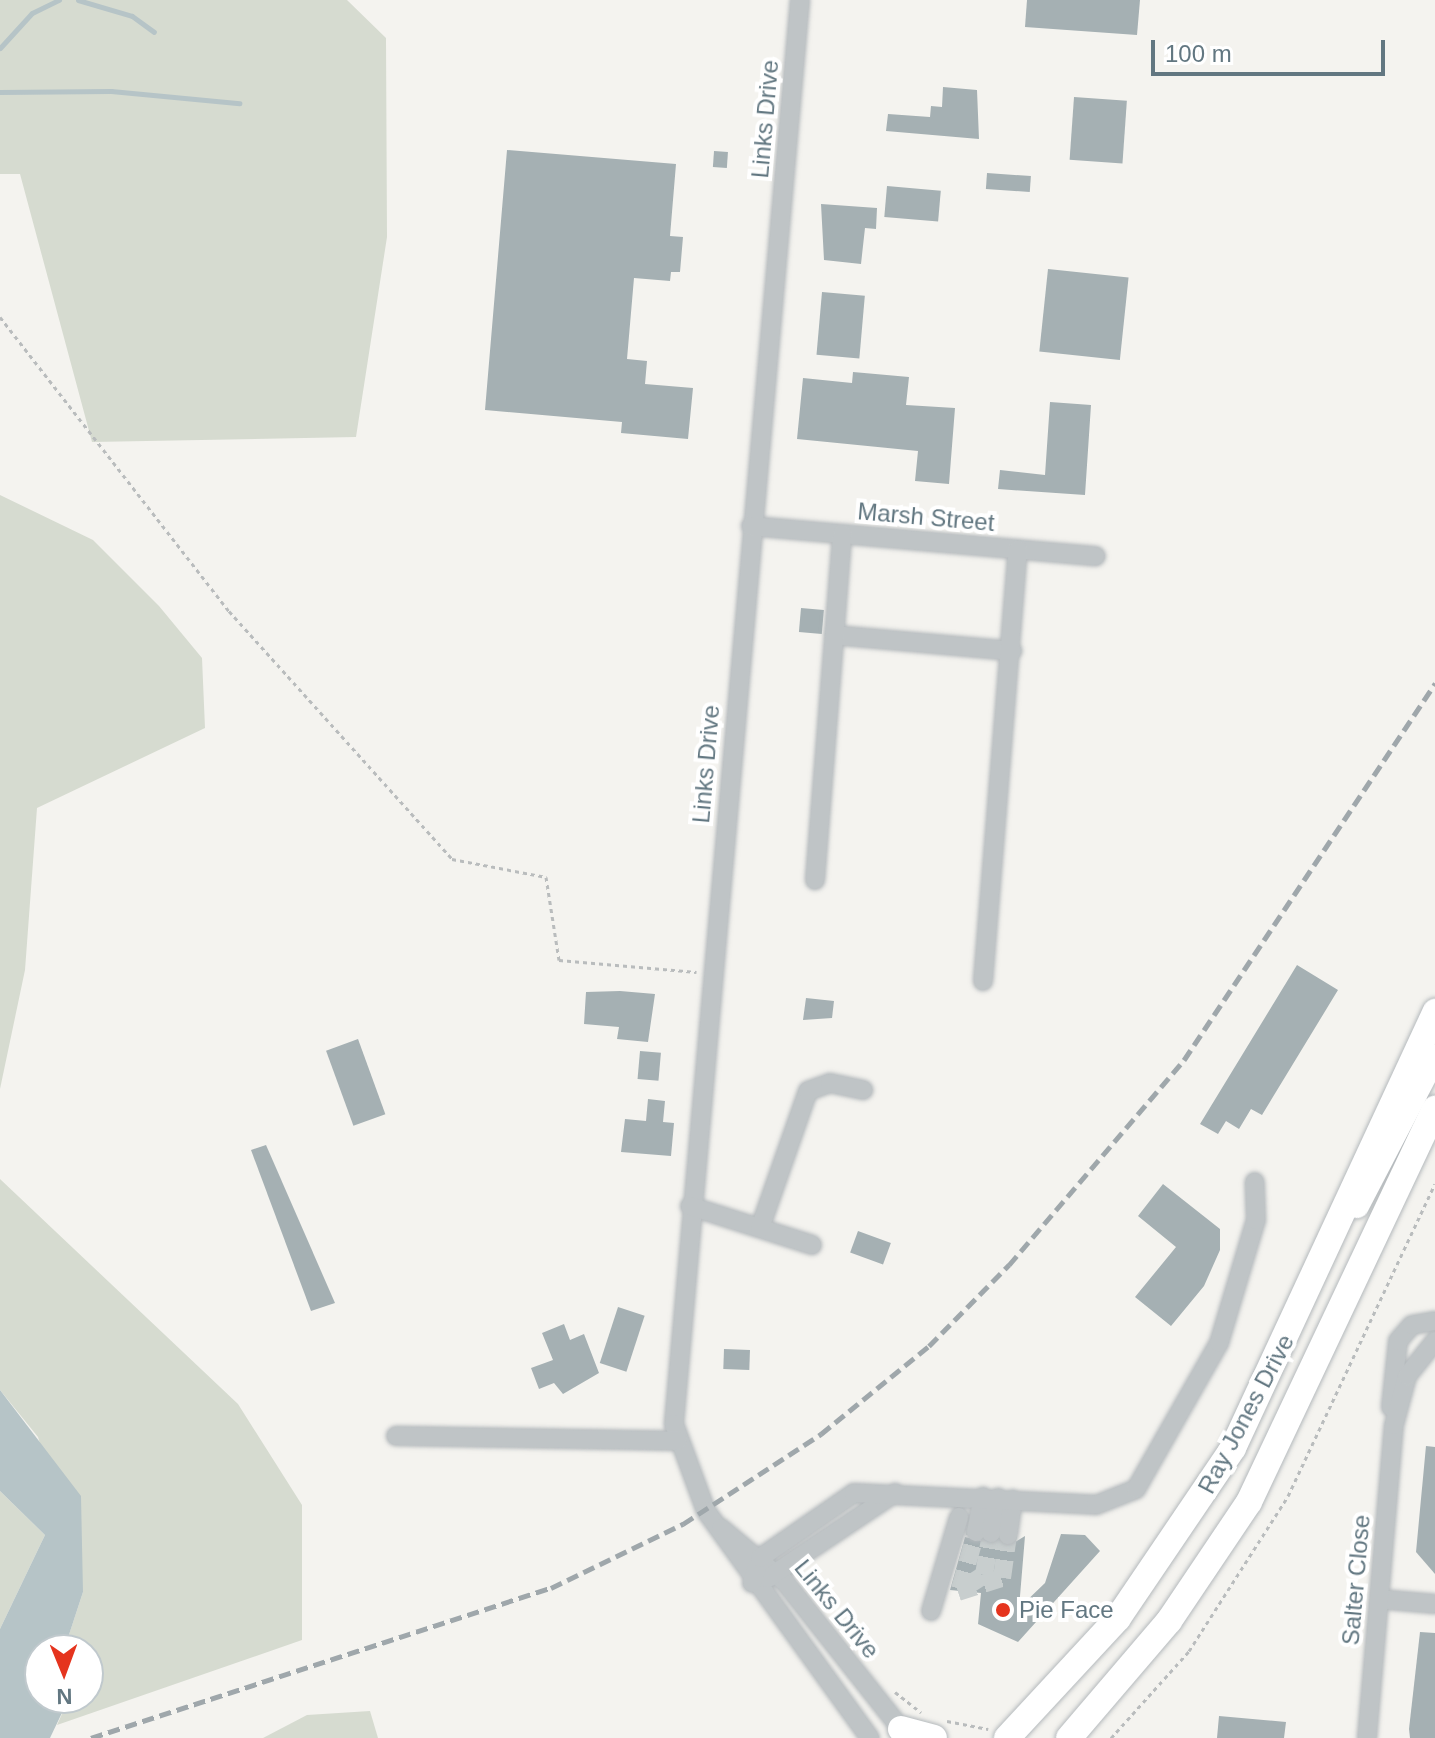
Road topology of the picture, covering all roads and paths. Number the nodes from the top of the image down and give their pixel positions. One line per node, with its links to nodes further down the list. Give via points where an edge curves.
1 (800, 0): 3 (street, Links Drive)
2 (0, 317): 10 (path, via 229,611 452,859 546,877 559,960)
3 (751, 526): 4 (street, Marsh Street); 10 (street, Links Drive)
4 (842, 534): 5 (street, Marsh Street); 7 (street)
5 (1018, 549): 6 (street, Marsh Street); 8 (street)
6 (1096, 556)
7 (834, 635): 8 (street); 9 (street)
8 (1012, 651): 11 (street)
9 (815, 880)
10 (711, 974): 18 (street, Links Drive)
11 (983, 981)
12 (1435, 1012): 21 (highway)
13 (1435, 1056): 21 (main road, Ray Jones Drive)
14 (863, 1090): 19 (street, via 830,1083 808,1091)
15 (1435, 1109): 42 (highway, Ray Jones Drive, via 1271,1464 1177,1610)
16 (1255, 1182): 28 (street, via 1256,1220 1231,1313 1143,1482 1106,1504)
17 (1435, 1184): 43 (path, via 1288,1496 1189,1651)
18 (690, 1206): 19 (street); 26 (street, Links Drive, via 675,1384)
19 (760, 1228): 20 (street)
20 (812, 1245)
21 (1310, 1284): 40 (highway, Ray Jones Drive, via 1255,1405 1188,1521 1103,1636)
22 (1435, 1321): 24 (street, Salter Close, via 1417,1323 1398,1341)
23 (1435, 1341): 24 (street, Salter Close, via 1407,1376)
24 (1394, 1425): 34 (street, Salter Close)
25 (396, 1436): 26 (street)
26 (678, 1441): 30 (street, Links Drive, via 690,1483)
27 (897, 1491): 28 (street); 31 (street, via 843,1498); 32 (street)
28 (998, 1498): 28 (street, via 992,1533)
29 (959, 1517): 36 (street)
30 (715, 1524): 31 (street, Links Drive); 33 (street, Links Drive)
31 (760, 1558): 32 (street, Links Drive); 33 (street)
32 (778, 1575): 33 (street); 37 (street, Links Drive)
33 (752, 1583): 41 (street, Links Drive)
34 (1379, 1599): 35 (street); 44 (street, Salter Close)
35 (1435, 1604)
36 (931, 1611)
37 (869, 1685): 38 (path, via 902,1696); 39 (street, Links Drive)
38 (932, 1724): 39 (highway); 40 (path)
39 (905, 1734)
40 (1011, 1734)
41 (870, 1738)
42 (1069, 1738)
43 (1111, 1738)
44 (1367, 1738)

